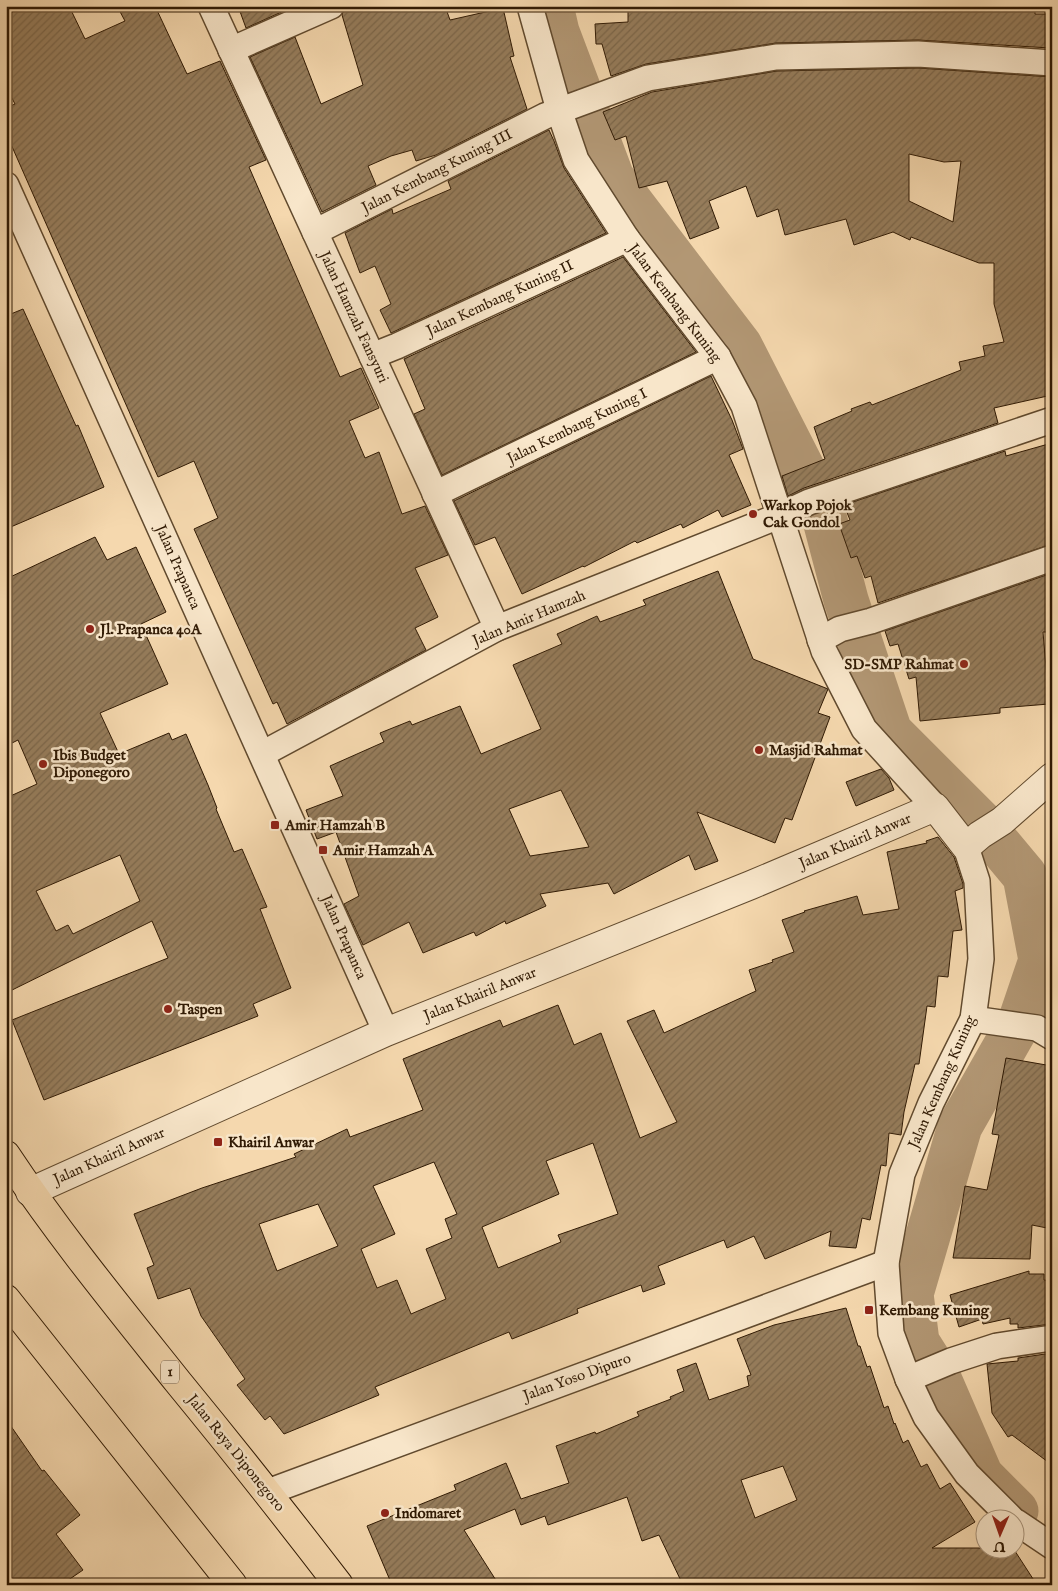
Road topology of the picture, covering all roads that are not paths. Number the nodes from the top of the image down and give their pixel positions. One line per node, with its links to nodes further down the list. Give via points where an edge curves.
1 (211, 6): 4 (street, Jalan Hamzah Fansyuri)
2 (331, 6): 4 (street)
3 (530, 6): 6 (street, Jalan Kembang Kuning)
4 (231, 50): 8 (street, Jalan Hamzah Fansyuri)
5 (1052, 64): 6 (street, Jalan Kembang Kuning III, via 918,54 776,57 648,78)
6 (577, 104): 8 (street, Jalan Kembang Kuning III); 9 (street, Jalan Kembang Kuning, via 576,160)
7 (6, 185): 18 (street, Jalan Prapanca)
8 (315, 232): 10 (street, Jalan Hamzah Fansyuri)
9 (627, 239): 10 (street, Jalan Kembang Kuning II); 11 (street, Jalan Kembang Kuning)
10 (372, 356): 13 (street, Jalan Hamzah Fansyuri)
11 (718, 357): 13 (street, Jalan Kembang Kuning I); 14 (street, Jalan Kembang Kuning, via 744,406)
12 (1052, 420): 14 (street, Jalan Amir Hamzah, via 809,502)
13 (435, 494): 16 (street, Jalan Hamzah Fansyuri)
14 (779, 516): 16 (street, Jalan Amir Hamzah); 17 (street, Jalan Kembang Kuning)
15 (1052, 558): 17 (street)
16 (497, 628): 18 (street, Jalan Amir Hamzah)
17 (830, 635): 20 (street, Jalan Kembang Kuning, via 824,652 864,729)
18 (262, 754): 23 (street, Jalan Prapanca)
19 (1052, 777): 21 (street, via 1002,821)
20 (935, 807): 21 (street, Jalan Kembang Kuning); 23 (street, Jalan Khairil Anwar)
21 (973, 841): 22 (street, Jalan Kembang Kuning, via 980,959)
22 (973, 1020): 24 (street); 27 (street, Jalan Kembang Kuning, via 931,1103 902,1174)
23 (386, 1032): 26 (street, Jalan Khairil Anwar)
24 (1047, 1032)
25 (6, 1155): 26 (highway, Jalan Raya Diponegoro / 1)
26 (30, 1192): 31 (highway, Jalan Raya Diponegoro / 1, via 85,1266)
27 (886, 1263): 30 (street, Jalan Kembang Kuning, via 891,1333); 31 (street, Jalan Yoso Dipuro)
28 (6, 1298): 35 (highway)
29 (1052, 1338): 30 (street, via 997,1346)
30 (916, 1375): 32 (street, Jalan Kembang Kuning, via 926,1416 967,1474)
31 (268, 1492): 36 (highway, Jalan Raya Diponegoro / 1)
32 (1001, 1508)
33 (1026, 1529): 34 (street)
34 (1052, 1546)
35 (233, 1585)
36 (338, 1585)

